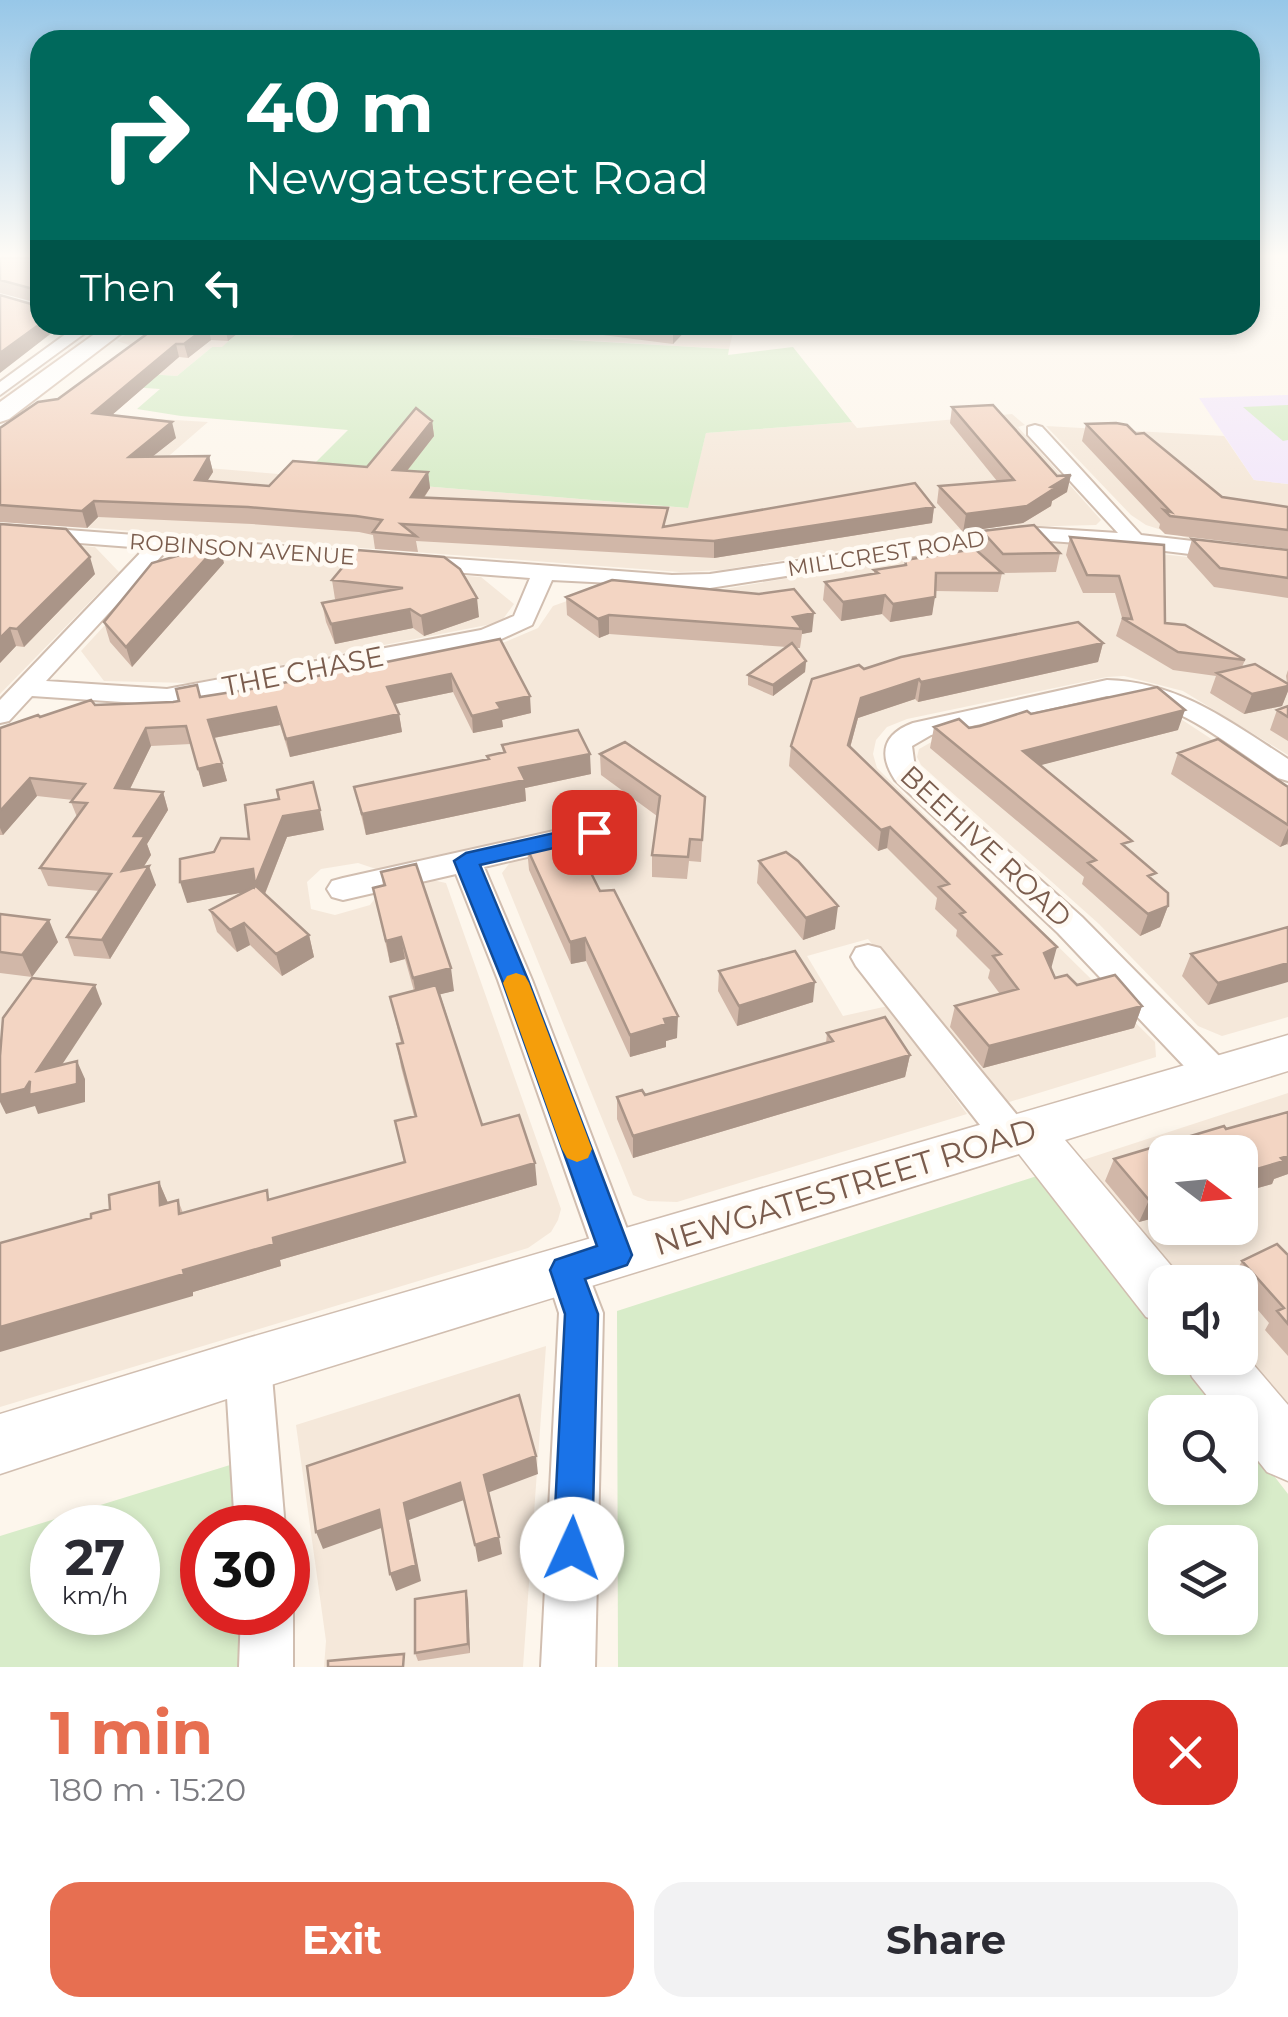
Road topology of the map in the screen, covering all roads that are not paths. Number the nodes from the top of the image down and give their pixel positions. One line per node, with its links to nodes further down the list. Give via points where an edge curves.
1 (73, 336): 3 (street)
2 (105, 336): 4 (main road)
3 (0, 390)
4 (0, 414)
5 (1035, 431): 7 (street)
6 (0, 531): 8 (street, ROBINSON AVENUE)
7 (1132, 540): 9 (street, MILLCREST ROAD); 10 (street, MILLCREST ROAD, via 997,535 698,582)
8 (162, 543): 10 (street, ROBINSON AVENUE); 11 (street)
9 (1288, 559)
10 (544, 572): 11 (street, THE CHASE, via 524,620 488,636 167,697)
11 (26, 688): 12 (street)
12 (0, 715)
13 (1288, 772): 19 (street, BEEHIVE ROAD, via 1171,698 1133,688 1106,688 923,729 904,737 896,750 905,774 1070,925)
14 (594, 832): 15 (street)
15 (466, 861): 16 (street); 21 (street)
16 (342, 889)
17 (868, 957): 20 (street)
18 (1288, 1053): 19 (street, NEWGATESTREET ROAD)
19 (1215, 1075): 20 (street, NEWGATESTREET ROAD)
20 (1021, 1134): 21 (street, NEWGATESTREET ROAD); 23 (street)
21 (616, 1255): 22 (street, NEWGATESTREET ROAD)
22 (566, 1270): 24 (street, NEWGATESTREET ROAD); 31 (street, via 581,1314)
23 (1148, 1280)
24 (248, 1365): 26 (street, NEWGATESTREET ROAD); 28 (street)
25 (1226, 1375): 27 (street)
26 (0, 1444)
27 (1288, 1451)
28 (258, 1505)
29 (267, 1635): 30 (street)
30 (266, 1667)
31 (568, 1667)

